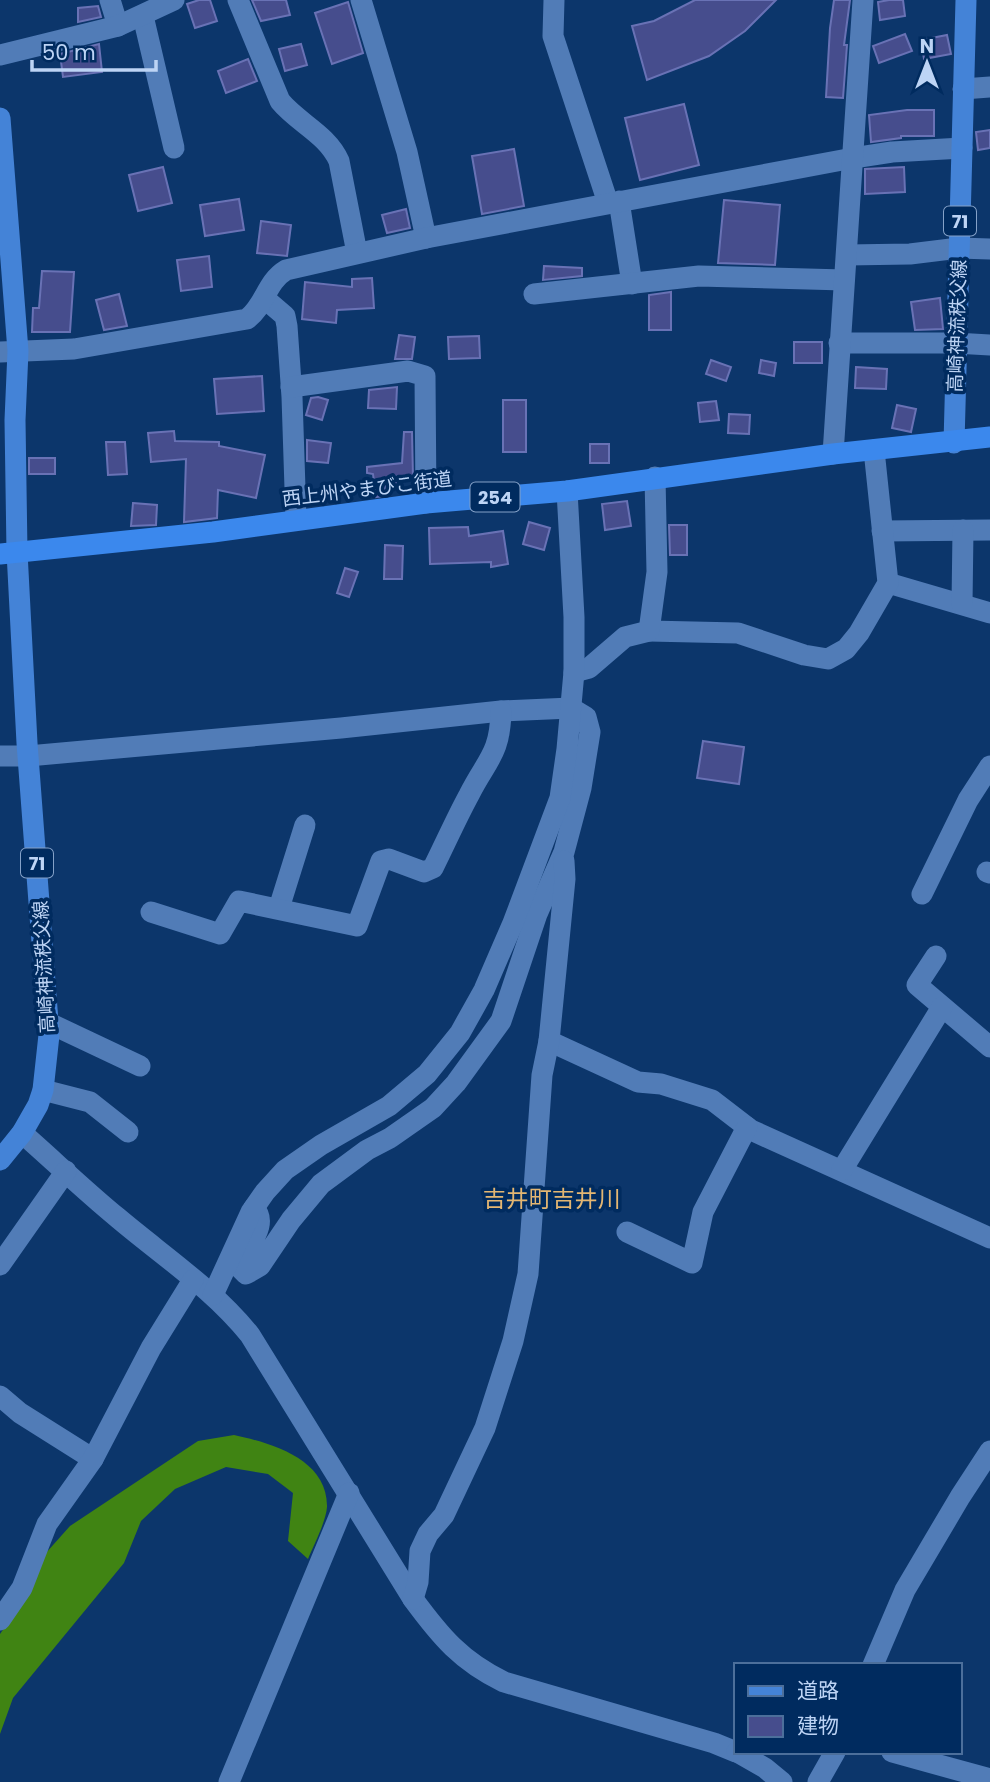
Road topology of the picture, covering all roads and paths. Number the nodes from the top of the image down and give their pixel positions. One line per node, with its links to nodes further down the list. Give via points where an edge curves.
1 (110, 0): 9 (street)
2 (174, 0): 8 (street)
3 (238, 0): 21 (street, via 279,101 334,150)
4 (361, 0): 18 (street, via 407,152)
5 (554, 0): 17 (street, via 554,36)
6 (863, 0): 16 (street)
7 (966, 0): 12 (main road, 高崎神流秩父線 / 71)
8 (143, 16): 9 (street); 14 (street)
9 (118, 26): 10 (street)
10 (0, 55)
11 (990, 87): 12 (street)
12 (963, 89): 15 (main road, 高崎神流秩父線 / 71)
13 (0, 118): 30 (main road, 高崎神流秩父線)
14 (174, 148)
15 (962, 148): 16 (street); 19 (main road, 高崎神流秩父線 / 71)
16 (853, 158): 17 (street); 22 (street)
17 (614, 202): 18 (street); 24 (street)
18 (426, 238): 21 (street)
19 (959, 248): 20 (street); 22 (street); 28 (main road, 高崎神流秩父線 / 71)
20 (990, 249)
21 (357, 253): 26 (street, via 286,270 277,275)
22 (847, 255): 23 (street)
23 (844, 280): 24 (street, via 699,276); 27 (street)
24 (632, 284): 25 (street)
25 (534, 294)
26 (264, 298): 30 (street, via 247,320 74,349); 31 (street, via 285,316)
27 (839, 343): 28 (street); 36 (street)
28 (955, 343): 29 (street); 34 (main road, 高崎神流秩父線 / 71)
29 (990, 345)
30 (9, 352): 32 (main road, 高崎神流秩父線)
31 (291, 387): 39 (street, via 408,371 425,376); 40 (street)
32 (8, 420): 44 (main road, 高崎神流秩父線)
33 (990, 437): 34 (highway, 西上州やまびこ街道 / 254)
34 (954, 443): 35 (highway, 西上州やまびこ街道 / 254)
35 (874, 450): 36 (highway, 西上州やまびこ街道 / 254); 43 (street)
36 (833, 454): 37 (highway, 西上州やまびこ街道 / 254)
37 (655, 477): 38 (highway, 西上州やまびこ街道 / 254); 48 (street, via 657,572)
38 (567, 491): 39 (highway, 西上州やまびこ街道 / 254); 49 (street)
39 (426, 503): 40 (highway, 西上州やまびこ街道 / 254)
40 (296, 519): 44 (highway, 西上州やまびこ街道 / 254)
41 (963, 530): 42 (street); 43 (street); 46 (street)
42 (990, 530)
43 (882, 531): 45 (street)
44 (8, 553): 53 (main road, 高崎神流秩父線 / 71)
45 (888, 583): 46 (street); 48 (street, via 859,633 846,649 828,659 738,633)
46 (962, 604): 47 (street)
47 (990, 613)
48 (649, 631): 49 (street, via 625,637 589,668)
49 (574, 672): 50 (street)
50 (571, 708): 51 (street); 56 (street, via 586,716 590,732); 73 (street, via 559,798 513,923 460,1034 427,1074 389,1105 285,1170)
51 (501, 711): 53 (street); 58 (street, via 493,756 433,868 424,873 389,859 382,862 357,926)
52 (0, 756): 53 (street)
53 (28, 756): 62 (main road, 高崎神流秩父線 / 71)
54 (990, 766): 57 (street)
55 (304, 825): 58 (street)
56 (564, 852): 63 (street); 73 (street, via 537,914 501,1021 456,1083 418,1120 321,1184 260,1266 246,1274 240,1268 259,1220)
57 (922, 894)
58 (279, 908): 59 (street, via 239,901 220,934)
59 (151, 912)
60 (936, 956): 61 (street, via 917,985)
61 (942, 1007): 64 (street); 71 (street)
62 (48, 1023): 65 (street); 66 (main road, 高崎神流秩父線 / 71)
63 (549, 1041): 67 (street, via 638,1082 662,1084 712,1100); 83 (street, via 542,1075 528,1274 513,1341 485,1428 444,1515 420,1551)
64 (990, 1047)
65 (140, 1066)
66 (43, 1090): 68 (street, via 90,1102); 69 (main road, 高崎神流秩父線 / 71)
67 (747, 1127): 71 (street); 74 (street, via 703,1212 692,1263)
68 (128, 1132)
69 (22, 1133): 70 (main road, 高崎神流秩父線 / 71); 72 (street)
70 (2, 1153)
71 (842, 1170): 75 (street)
72 (65, 1171): 76 (street); 77 (street)
73 (254, 1208): 78 (street)
74 (627, 1232)
75 (990, 1238)
76 (0, 1265)
77 (193, 1280): 78 (street); 81 (street)
78 (213, 1295): 82 (street, via 250,1335)
79 (0, 1396): 81 (street)
80 (990, 1451): 85 (street, via 905,1590)
81 (93, 1460): 84 (street, via 47,1524 22,1588)
82 (349, 1493): 83 (street); 91 (street)
83 (413, 1599): 86 (street, via 461,1657 504,1682)
84 (0, 1620)
85 (874, 1663)
86 (734, 1751)
87 (740, 1754): 92 (street)
88 (834, 1754): 93 (street)
89 (899, 1754): 90 (street)
90 (990, 1779)
91 (229, 1782)
92 (782, 1782)
93 (818, 1782)

